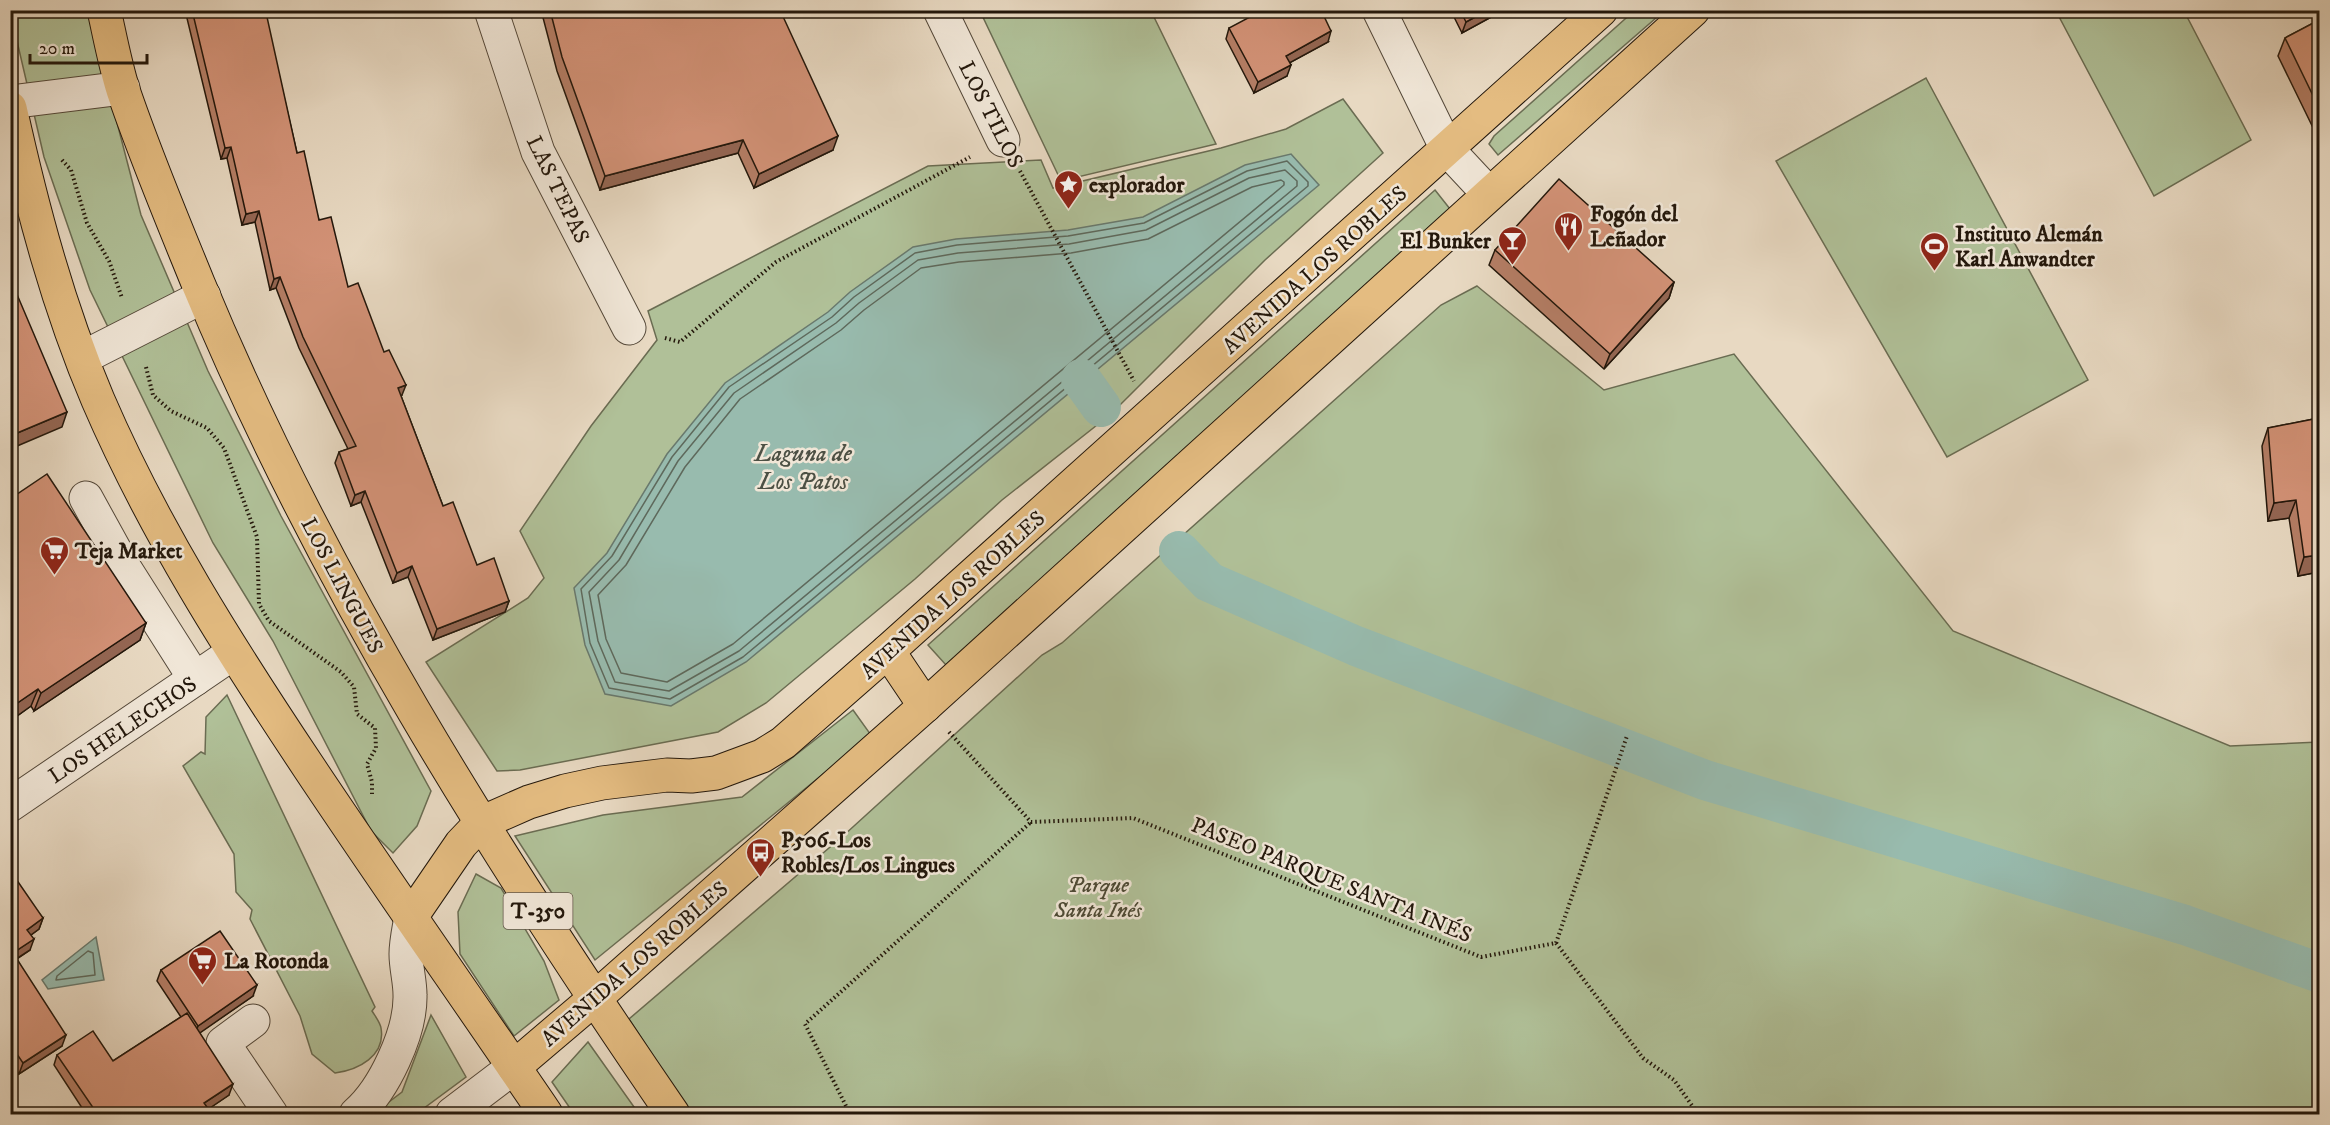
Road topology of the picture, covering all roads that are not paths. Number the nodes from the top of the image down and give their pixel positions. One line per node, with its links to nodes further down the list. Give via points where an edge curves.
1 (104, 10): 7 (main road, LOS LINGUES)
2 (491, 10): 14 (street, LAS TEPAS, via 538,152)
3 (940, 10): 10 (street, LOS TILOS)
4 (1379, 10): 11 (street)
5 (1601, 10): 11 (main road, AVENIDA LOS ROBLES)
6 (1693, 10): 12 (main road, AVENIDA LOS ROBLES)
7 (123, 88): 8 (street); 13 (main road, LOS LINGUES)
8 (10, 102)
9 (10, 108): 15 (main road, via 48,260)
10 (1003, 140)
11 (1447, 149): 12 (street); 17 (main road, AVENIDA LOS ROBLES)
12 (1489, 194): 20 (main road, AVENIDA LOS ROBLES)
13 (204, 296): 15 (street); 22 (main road, LOS LINGUES, via 268,443 334,572)
14 (629, 328)
15 (82, 358): 18 (main road, via 136,482)
16 (86, 498): 19 (street)
17 (888, 651): 20 (main road); 22 (main road, AVENIDA LOS ROBLES, via 783,743 754,760 716,773 667,775 565,791)
18 (233, 653): 19 (street, LOS HELECHOS); 23 (main road)
19 (195, 679): 21 (street, LOS HELECHOS)
20 (925, 706): 24 (main road, AVENIDA LOS ROBLES)
21 (10, 805)
22 (481, 823): 23 (main road, AVENIDA LOS ROBLES, via 461,844); 24 (main road, LOS LINGUES / T-350)
23 (411, 917): 26 (main road); 28 (street, AVENIDA LOS ROBLES, via 406,952 411,996 408,1017 389,1069)
24 (594, 999): 26 (main road, AVENIDA LOS ROBLES); 31 (main road, LOS LINGUES / T-350)
25 (253, 1022): 27 (street, via 223,1043)
26 (514, 1067): 29 (street, AVENIDA LOS ROBLES); 30 (main road)
27 (271, 1114)
28 (356, 1114)
29 (452, 1114)
30 (546, 1114)
31 (673, 1114)

